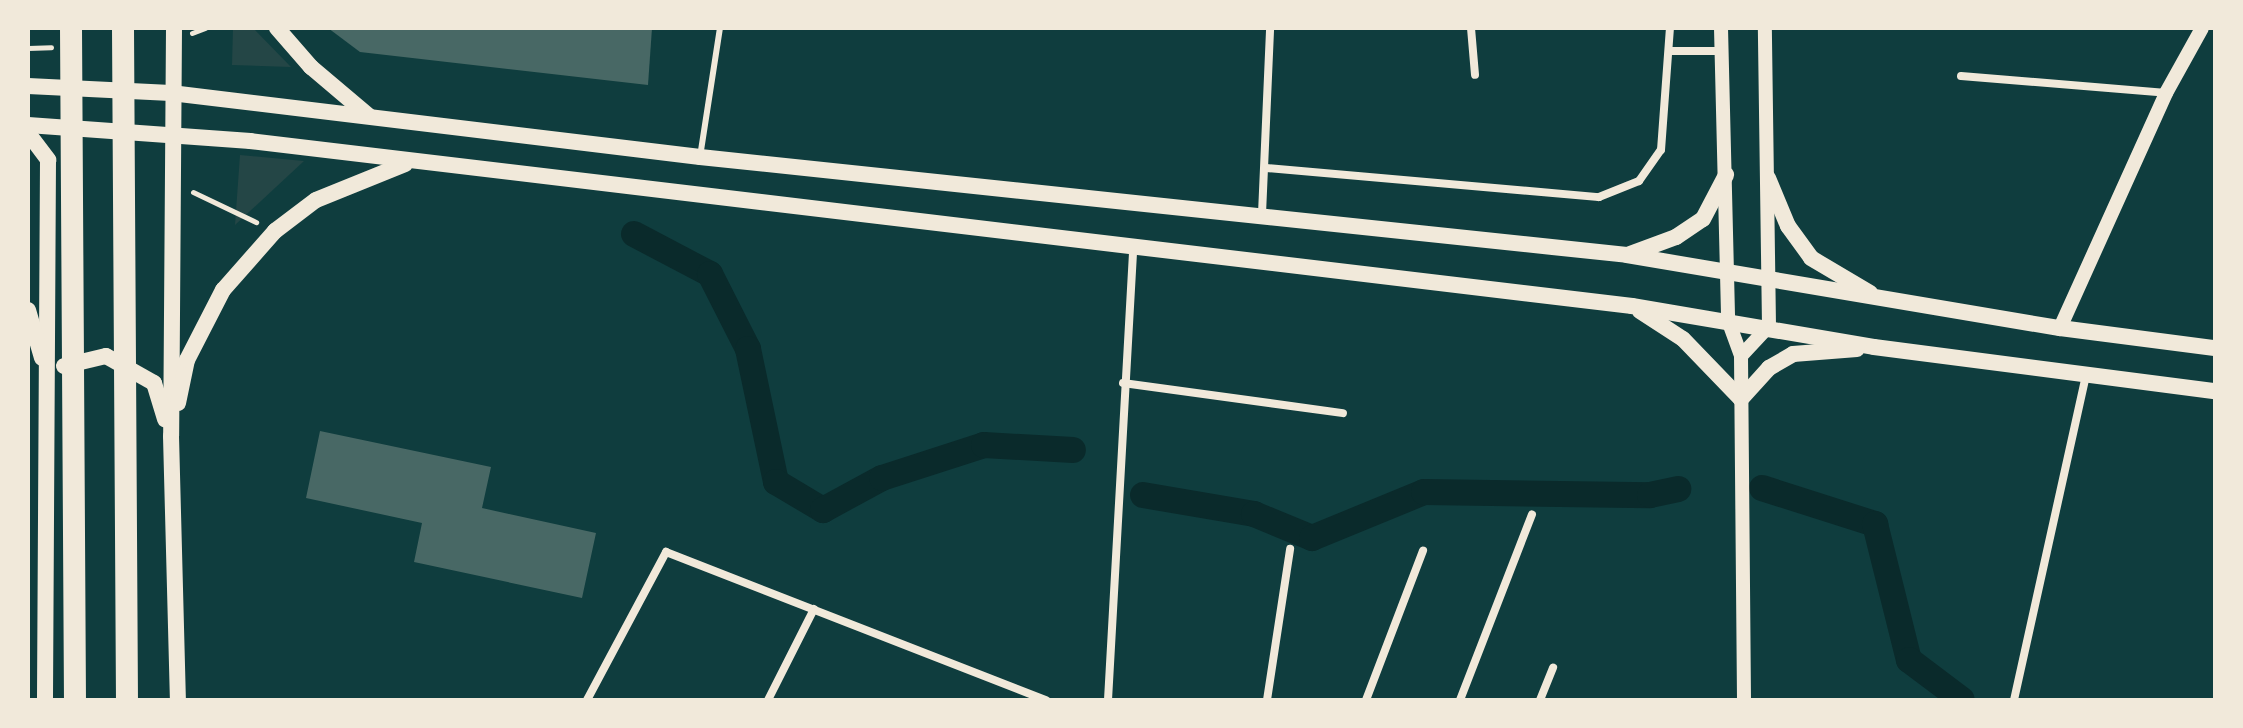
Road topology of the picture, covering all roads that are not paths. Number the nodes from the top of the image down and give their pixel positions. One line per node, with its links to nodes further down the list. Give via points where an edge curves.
1 (71, 28): 55 (highway)
2 (123, 28): 56 (highway)
3 (174, 28): 17 (main road)
4 (277, 28): 19 (main road, via 311,67)
5 (720, 28): 23 (lane)
6 (1270, 28): 25 (street)
7 (1471, 28): 14 (street)
8 (1670, 28): 12 (street)
9 (1721, 28): 13 (street)
10 (1765, 28): 27 (street)
11 (2202, 28): 18 (street)
12 (1671, 51): 13 (street); 25 (street, via 1661,150 1639,181 1599,197)
13 (1722, 51): 26 (street)
14 (1475, 75)
15 (1961, 76): 18 (street)
16 (28, 86): 17 (main road)
17 (171, 93): 19 (main road); 22 (main road)
18 (2166, 93): 38 (street)
19 (371, 117): 23 (main road)
20 (28, 125): 22 (main road)
21 (28, 133): 45 (main road, via 48,160)
22 (173, 136): 24 (main road); 48 (main road)
23 (700, 157): 28 (main road)
24 (412, 161): 29 (main road); 48 (main road, via 316,200 275,231 223,290 187,360)
25 (1266, 168): 28 (street)
26 (1726, 175): 30 (main road, via 1703,219 1676,237); 31 (street)
27 (1768, 178): 32 (street); 33 (main road, via 1788,226 1811,258)
28 (1262, 214): 30 (main road)
29 (1133, 250): 34 (main road); 43 (street)
30 (1627, 255): 31 (main road)
31 (1730, 273): 32 (main road); 36 (street)
32 (1772, 278): 33 (main road); 37 (street)
33 (1882, 300): 38 (main road)
34 (1632, 306): 36 (main road); 46 (main road, via 1683,339)
35 (28, 310): 45 (main road)
36 (1728, 320): 37 (main road); 41 (street)
37 (1769, 326): 39 (main road); 41 (street)
38 (2060, 328): 40 (main road)
39 (1874, 347): 42 (main road); 46 (main road, via 1793,354 1769,368)
40 (2215, 348)
41 (1741, 356): 46 (street)
42 (2086, 376): 44 (main road); 67 (street)
43 (1123, 383): 47 (street); 61 (street)
44 (2215, 391)
45 (49, 399): 48 (main road, via 52,368 106,356 154,383); 54 (main road)
46 (1741, 399): 66 (street)
47 (1343, 413)
48 (171, 436): 57 (main road)
49 (1532, 514): 64 (street)
50 (1290, 549): 62 (street)
51 (1423, 551): 63 (street)
52 (814, 609): 58 (street, via 666,552); 59 (street); 60 (street)
53 (1553, 667): 65 (street)
54 (45, 700)
55 (75, 700)
56 (127, 700)
57 (178, 700)
58 (587, 700)
59 (768, 700)
60 (1046, 700)
61 (1108, 700)
62 (1267, 700)
63 (1366, 700)
64 (1460, 700)
65 (1540, 700)
66 (1744, 700)
67 (2014, 700)

